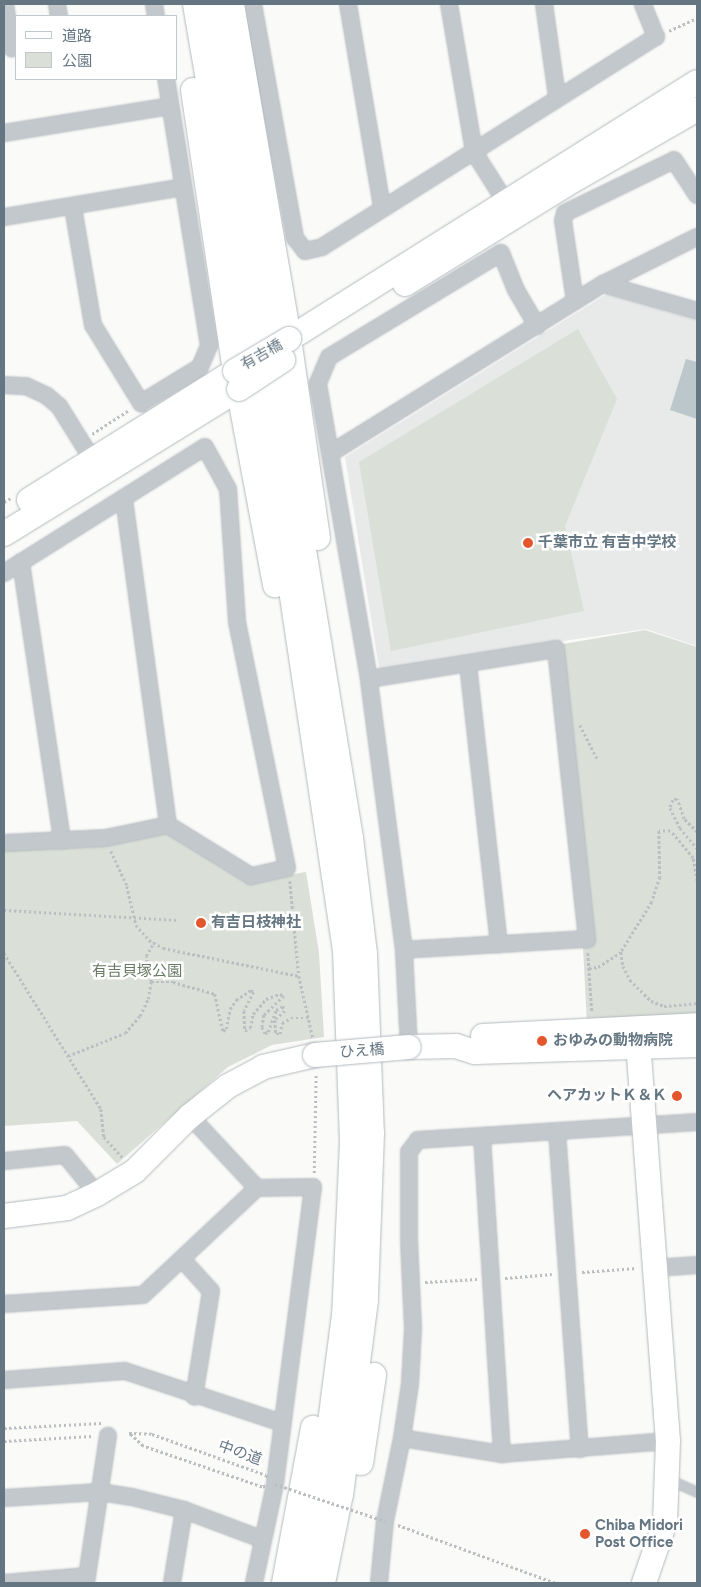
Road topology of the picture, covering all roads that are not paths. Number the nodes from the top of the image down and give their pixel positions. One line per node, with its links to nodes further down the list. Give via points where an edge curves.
1 (5, 4): 11 (street)
2 (180, 4): 31 (street)
3 (195, 4): 42 (street, via 262,396)
4 (215, 4): 44 (street)
5 (232, 4): 30 (street)
6 (253, 4): 23 (street, via 295,238 305,251 322,247)
7 (348, 4): 23 (street)
8 (449, 4): 18 (street)
9 (544, 4): 14 (street)
10 (643, 4): 14 (street, via 656,37)
11 (11, 48)
12 (166, 80): 15 (street)
13 (697, 82): 21 (street)
14 (557, 98): 18 (street)
15 (170, 106): 17 (street); 19 (street)
16 (697, 109): 30 (street)
17 (4, 133)
18 (474, 152): 21 (street); 23 (street)
19 (183, 187): 22 (street); 22 (street, via 209,346 200,367 141,403 93,326)
20 (697, 195): 27 (street, via 674,160 565,213 563,221)
21 (505, 201): 30 (street)
22 (73, 207): 24 (street)
23 (382, 208)
24 (4, 218)
25 (697, 237): 26 (street)
26 (602, 284): 27 (street); 28 (street)
27 (575, 301): 29 (street)
28 (697, 311)
29 (537, 326): 34 (street); 34 (street, via 516,290 501,253 329,356 318,383)
30 (290, 347): 31 (street, 有吉橋, bridge); 44 (street, via 355,786 356,815)
31 (237, 380): 33 (street); 37 (street); 42 (street, via 304,743)
32 (4, 385): 33 (street, via 26,386 47,396 59,406)
33 (89, 448): 36 (street)
34 (331, 453): 41 (street)
35 (124, 499): 38 (street); 43 (street); 43 (street, via 204,447 228,489 237,622 287,868 251,876)
36 (4, 516)
37 (4, 534)
38 (21, 562): 39 (street); 45 (street)
39 (4, 573)
40 (468, 664): 41 (street); 47 (street); 47 (street, via 556,649 587,939)
41 (369, 679): 48 (street)
42 (327, 815): 63 (street, via 344,942 349,1020 352,1142)
43 (168, 825): 45 (street, via 105,838)
44 (351, 838): 67 (street, via 370,1032 372,1133)
45 (62, 841): 46 (street)
46 (4, 843)
47 (499, 944): 48 (street)
48 (404, 950): 53 (street)
49 (697, 1024): 50 (street)
50 (638, 1038): 51 (street); 52 (street, via 475,1052); 52 (street, via 593,1031 475,1036); 56 (street)
51 (697, 1045)
52 (456, 1046): 53 (street, ひえ橋)
53 (409, 1047): 54 (street, ひえ橋, bridge, via 315,1054 284,1061 245,1076)
54 (190, 1116): 60 (street); 61 (street, ひえ橋, via 135,1170)
55 (697, 1122): 56 (street)
56 (645, 1124): 57 (street); 66 (street)
57 (557, 1131): 58 (street); 75 (street)
58 (482, 1136): 73 (street, via 418,1140 409,1152 408,1239 414,1328); 76 (street)
59 (4, 1161): 61 (street, via 65,1155)
60 (257, 1188): 64 (street); 71 (street, via 313,1187)
61 (97, 1194): 62 (street, ひえ橋, via 67,1208)
62 (4, 1216)
63 (349, 1233): 87 (street, via 339,1261 305,1485); 88 (street, via 344,1315 321,1491)
64 (182, 1258): 68 (street, via 143,1295); 70 (street, via 211,1291)
65 (697, 1265): 66 (street)
66 (647, 1268): 74 (street)
67 (366, 1300): 89 (street, via 341,1494); 90 (street, via 375,1335 376,1363)
68 (4, 1304)
69 (4, 1380): 70 (street, via 125,1371)
70 (194, 1397): 71 (street)
71 (282, 1423): 82 (street, via 275,1484)
72 (114, 1430): 78 (street)
73 (402, 1438): 76 (street); 91 (street, via 385,1521)
74 (668, 1441): 75 (street); 77 (street)
75 (580, 1449): 76 (street)
76 (502, 1454)
77 (668, 1479): 79 (lane); 92 (street, via 664,1522)
78 (100, 1492): 80 (street); 81 (street); 83 (street)
79 (697, 1492)
80 (4, 1498)
81 (184, 1510): 82 (street); 85 (street)
82 (261, 1540): 86 (street)
83 (86, 1580): 84 (street)
84 (4, 1583)
85 (172, 1583)
86 (254, 1583)
87 (284, 1583)
88 (305, 1583)
89 (323, 1583)
90 (340, 1583)
91 (379, 1583)
92 (644, 1583)

